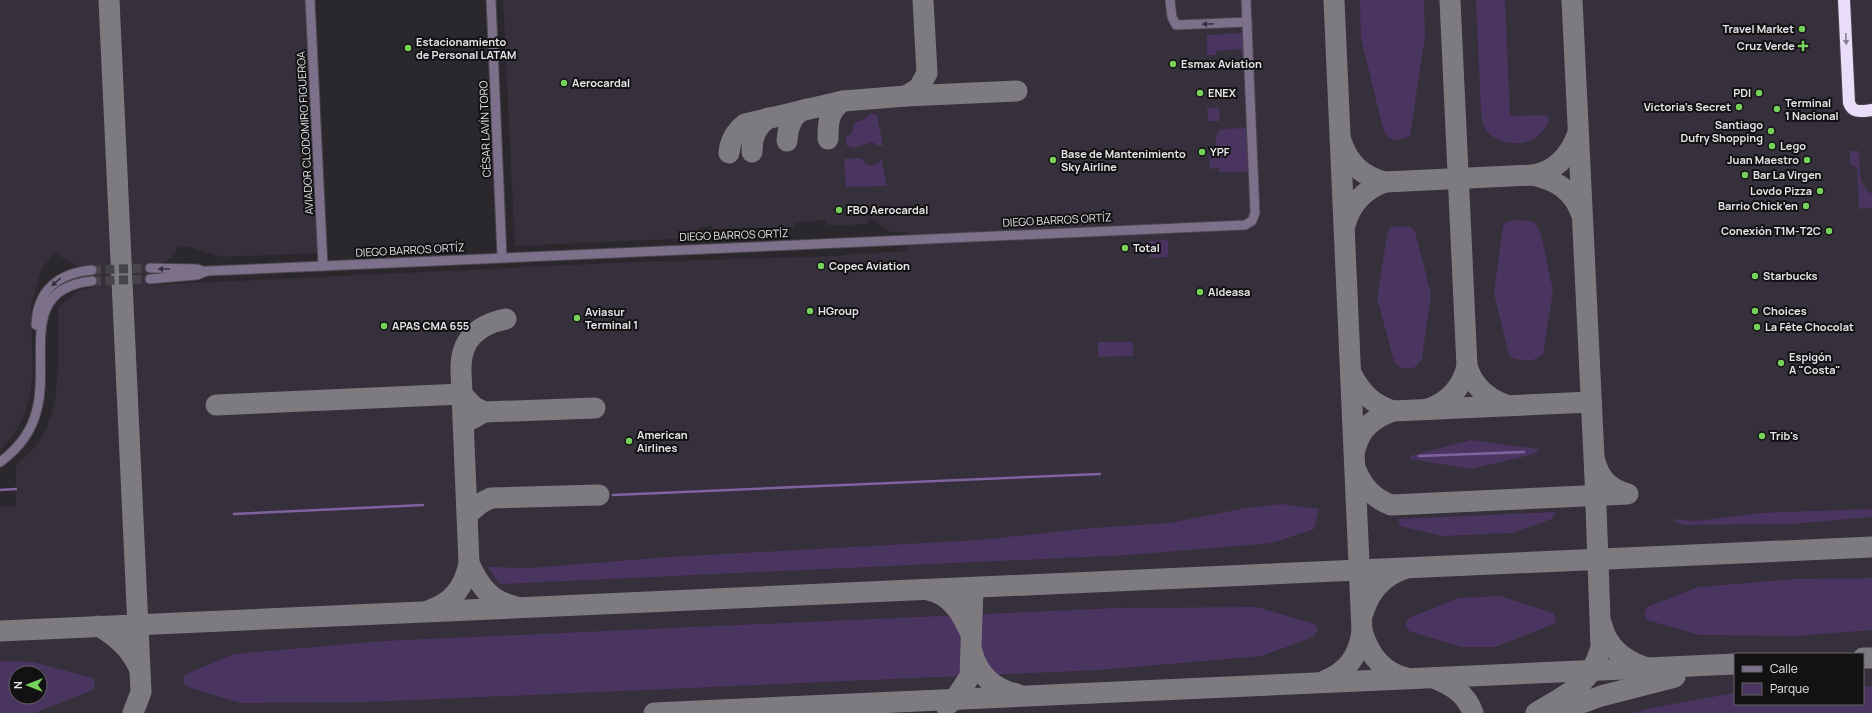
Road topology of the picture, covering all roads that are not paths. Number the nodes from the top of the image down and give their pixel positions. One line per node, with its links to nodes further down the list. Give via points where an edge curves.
1 (310, 0): 9 (street, AVIADOR CLODOMIRO FIGUEROA)
2 (491, 0): 8 (street, CÉSAR LAVÍN TORO)
3 (1170, 0): 6 (street, one-way to 3, via 1176,25 1172,17)
4 (1246, 0): 6 (street)
5 (1844, 0): 7 (highway, one-way to 7, via 1849,100 1853,110)
6 (1247, 22): 8 (street, DIEGO BARROS ORTÍZ, via 1255,213 1252,221 1245,225)
7 (1872, 110)
8 (502, 257): 9 (street, DIEGO BARROS ORTÍZ)
9 (323, 266): 12 (street, DIEGO BARROS ORTÍZ)
10 (150, 268): 12 (street, DIEGO BARROS ORTÍZ, one-way to 10)
11 (92, 270): 15 (street, one-way to 15, via 73,272 52,285 44,295 36,323)
12 (207, 271): 13 (street, DIEGO BARROS ORTÍZ)
13 (150, 279)
14 (92, 281): 15 (street, via 66,286 53,297 44,314)
15 (40, 346): 16 (street, via 40,388 34,417 20,443)
16 (0, 462)

